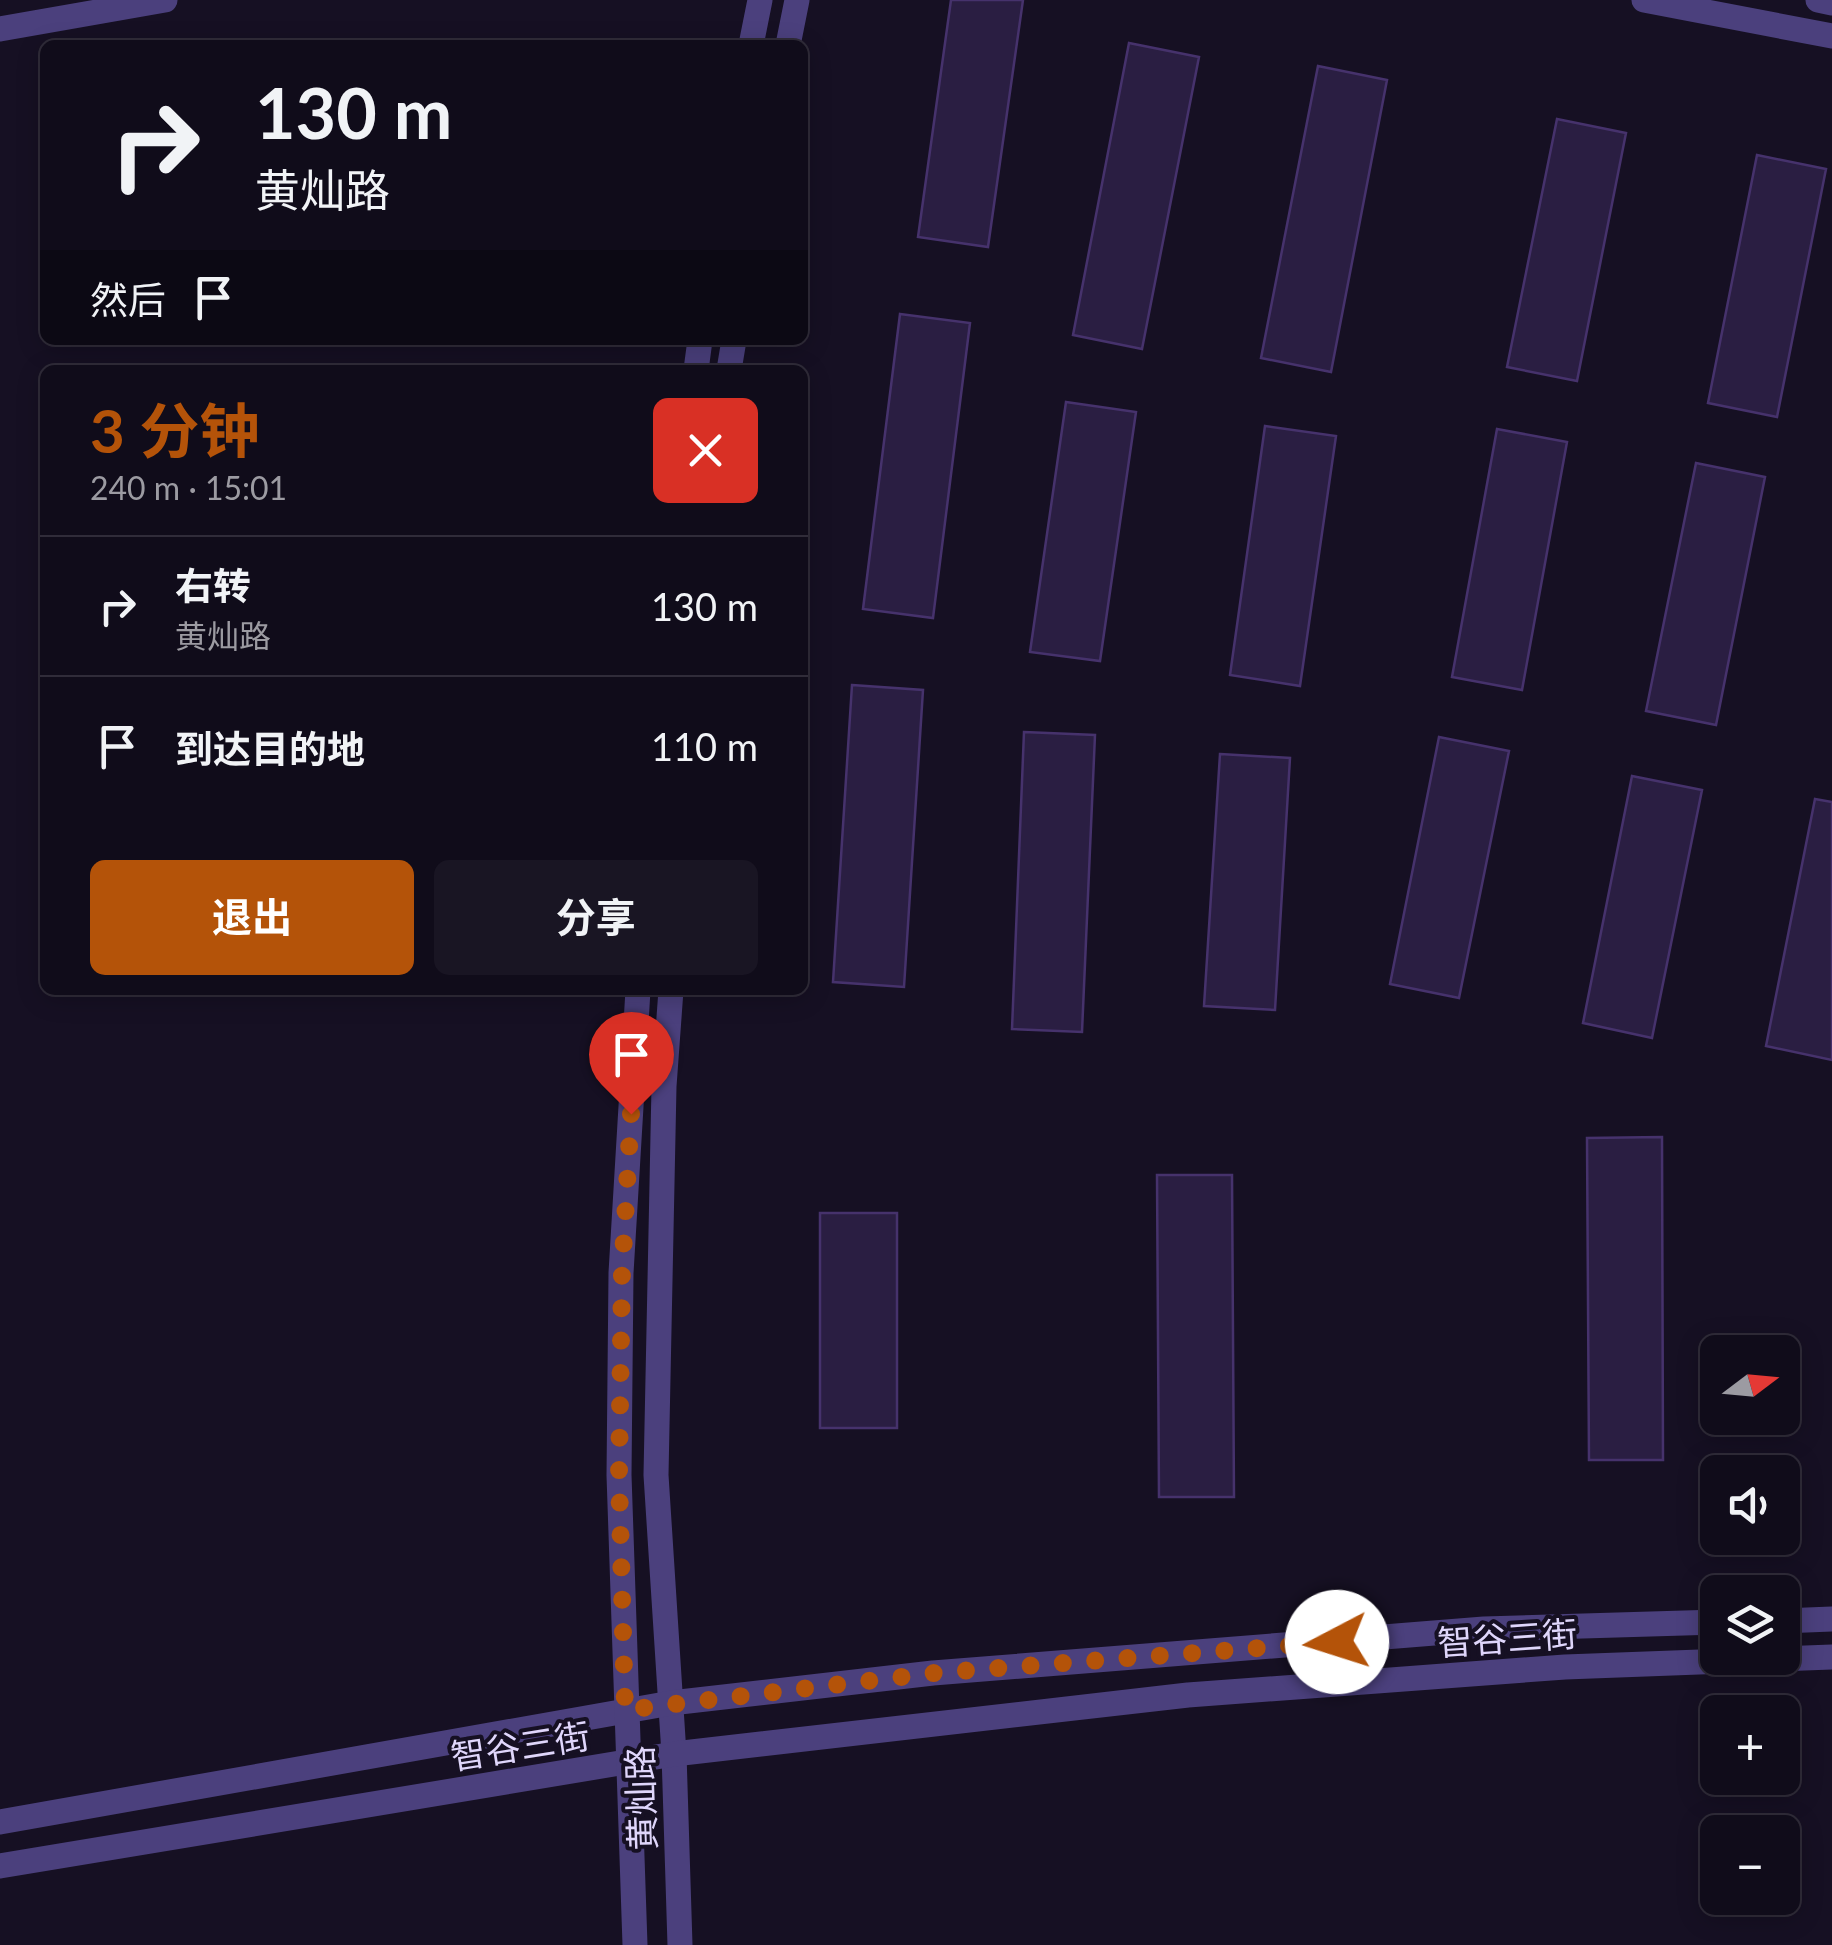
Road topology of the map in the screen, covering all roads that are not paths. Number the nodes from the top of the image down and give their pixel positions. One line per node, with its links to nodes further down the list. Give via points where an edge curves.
1 (165, 0): 7 (street)
2 (760, 0): 9 (street)
3 (797, 0): 10 (street)
4 (1644, 0): 8 (street)
5 (1818, 0): 6 (street)
6 (1832, 3)
7 (0, 29)
8 (1832, 36)
9 (752, 40)
10 (789, 40)
11 (638, 995): 18 (street, 黄灿路, via 622,1273)
12 (671, 995): 17 (street, 黄灿路, via 656,1456)
13 (1832, 1619): 14 (street)
14 (1800, 1620)
15 (1700, 1623): 17 (street, 智谷三街, via 1484,1629 934,1673)
16 (1832, 1657): 19 (street, 智谷三街, via 1565,1667 1188,1695)
17 (671, 1703): 18 (street, 智谷三街); 19 (street, 黄灿路)
18 (625, 1710): 20 (street, 黄灿路); 21 (street, 智谷三街)
19 (674, 1754): 20 (street, 智谷三街); 24 (street, 黄灿路)
20 (629, 1762): 22 (street, 智谷三街); 23 (street, 黄灿路)
21 (0, 1822)
22 (0, 1866)
23 (634, 1945)
24 (680, 1945)

